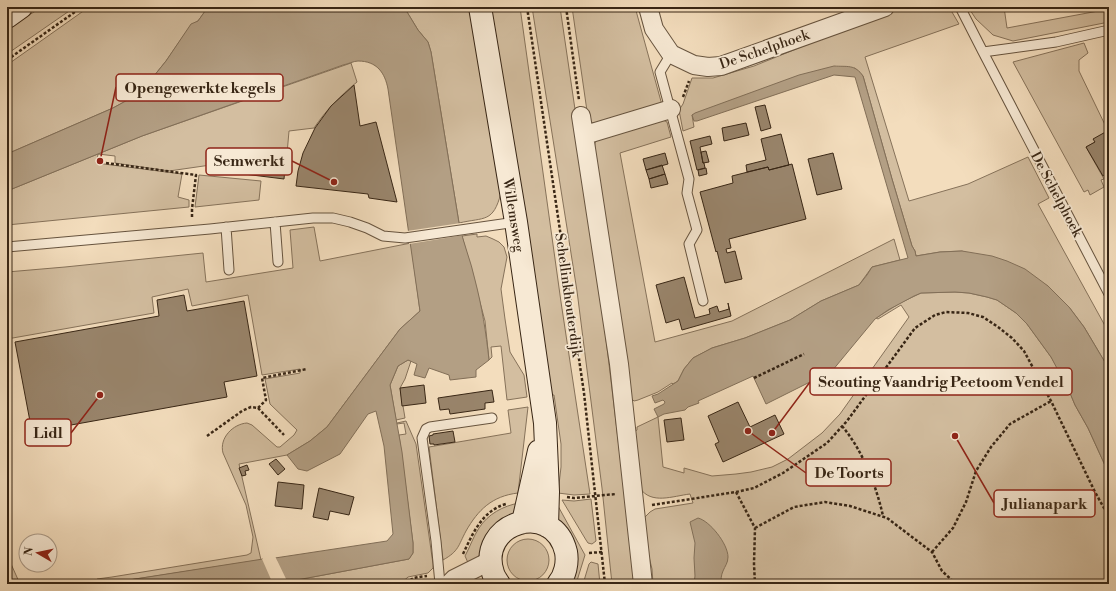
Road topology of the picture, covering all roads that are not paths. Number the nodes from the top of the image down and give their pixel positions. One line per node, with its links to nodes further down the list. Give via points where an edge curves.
1 (21, 7): 6 (street)
2 (480, 7): 14 (street, Willemsweg)
3 (648, 7): 9 (street, via 654,29)
4 (885, 7): 9 (street, De Schelphoek, via 721,66 694,65)
5 (960, 7): 8 (lane, De Schelphoek)
6 (7, 17)
7 (1109, 30): 8 (lane, via 1056,42)
8 (983, 52): 19 (lane, De Schelphoek)
9 (671, 54): 10 (lane, via 660,72)
10 (671, 109): 12 (street); 20 (lane, via 689,179 687,193 697,230 689,244)
11 (581, 116): 12 (street)
12 (585, 135): 30 (street, via 618,364)
13 (274, 222): 14 (lane, via 333,218 367,228 383,236 405,238); 15 (lane); 17 (lane)
14 (516, 222): 22 (street, Willemsweg)
15 (226, 227): 16 (lane); 18 (lane)
16 (7, 247)
17 (278, 262)
18 (229, 270)
19 (1109, 294)
20 (704, 301)
21 (492, 418): 26 (lane, via 430,427 423,434)
22 (545, 423): 23 (street, Willemsweg); 24 (street, Willemsweg)
23 (523, 522): 24 (street); 25 (street, via 510,526 499,535 492,547)
24 (547, 526): 29 (street, via 557,533 564,544 567,557 566,569)
25 (490, 561): 26 (street, via 454,579); 28 (street)
26 (444, 578): 27 (lane)
27 (440, 584)
28 (499, 584)
29 (558, 584)
30 (643, 584)

